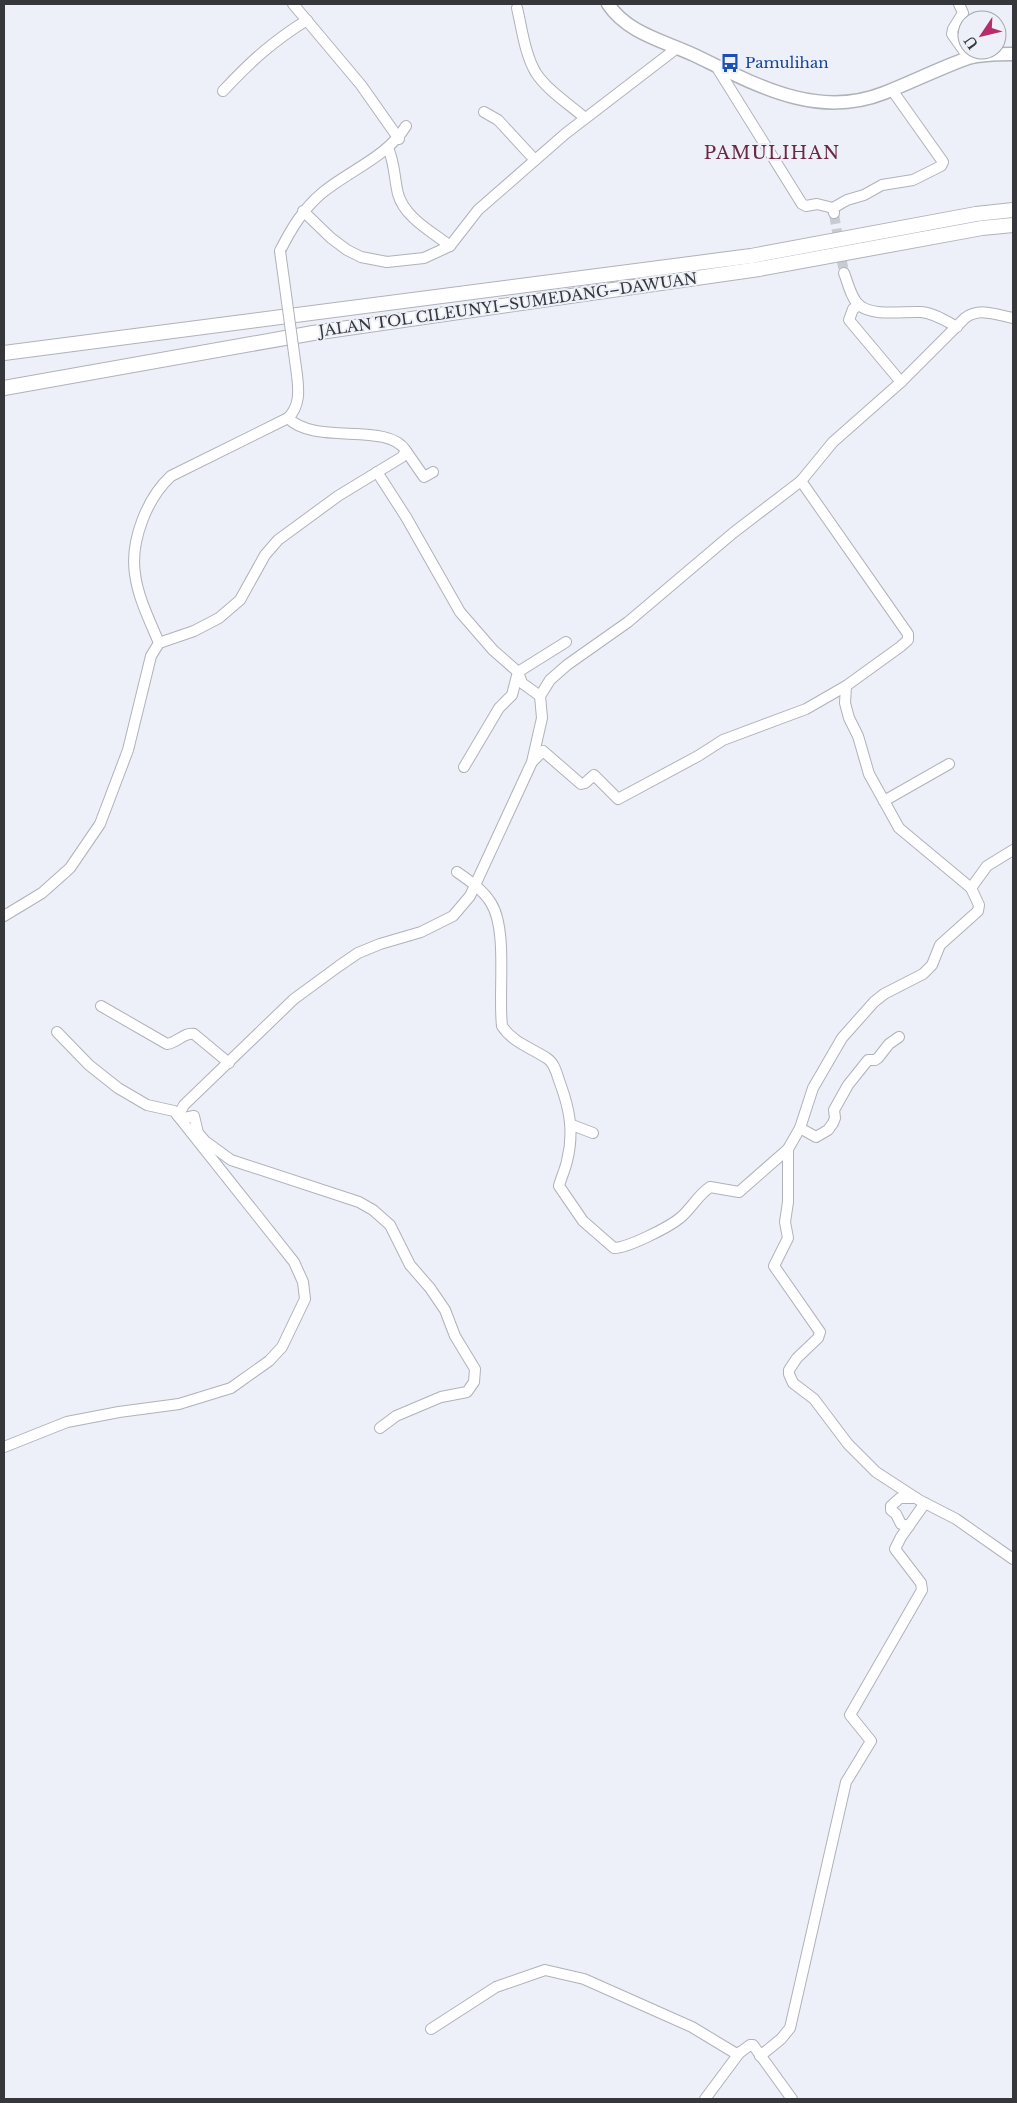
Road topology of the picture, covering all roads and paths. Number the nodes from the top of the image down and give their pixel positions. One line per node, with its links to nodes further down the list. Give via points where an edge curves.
1 (293, 4): 4 (street)
2 (608, 4): 7 (main road, via 634,28)
3 (517, 8): 13 (street, via 535,72)
4 (307, 20): 11 (street, via 256,56); 15 (street, via 361,85)
5 (957, 23): 6 (street, via 952,34)
6 (957, 41)
7 (677, 48): 9 (main road); 13 (street)
8 (964, 60): 10 (main road)
9 (716, 66): 10 (main road, via 760,86 806,101 850,102); 10 (street, via 802,204 817,204 834,211 847,200 882,185 913,180 941,166 938,154)
10 (892, 90)
11 (223, 91)
12 (484, 112): 17 (street, via 498,120)
13 (585, 118): 17 (street)
14 (406, 126): 15 (street)
15 (398, 138): 16 (street)
16 (388, 148): 19 (street, via 323,192); 21 (street, via 395,166 399,196 406,211)
17 (534, 160): 21 (street, via 478,210)
18 (1013, 210): 26 (highway, JALAN TOL CILEUNYI–SUMEDANG–DAWUAN, via 751,256)
19 (303, 211): 21 (street, via 331,238 361,258 387,262 424,258); 29 (street, bridge, via 280,251 298,375 298,398)
20 (1013, 225): 28 (highway, JALAN TOL CILEUNYI–SUMEDANG–DAWUAN, via 759,269 313,333)
21 (450, 246)
22 (844, 273): 23 (street)
23 (859, 304): 25 (street, via 887,312 921,312); 27 (street, via 849,320)
24 (1013, 318): 25 (street, via 980,311 972,313)
25 (957, 327): 27 (street)
26 (4, 354)
27 (901, 382): 33 (street, via 833,442)
28 (4, 388)
29 (288, 418): 30 (street, via 302,428 314,431 382,437); 35 (street, via 171,476 151,500 136,544 134,562 137,586)
30 (406, 452): 31 (street); 32 (street, via 424,476)
31 (377, 472): 35 (street, via 278,540 265,555 240,600 219,618); 36 (street, via 460,612)
32 (433, 472)
33 (802, 481): 37 (street, via 908,634 908,640 900,648); 38 (street, via 733,533 628,622 567,664 550,680)
34 (566, 642): 36 (street)
35 (159, 644): 47 (street, via 151,656 128,750 100,824 70,868 42,893)
36 (518, 672): 38 (street, via 522,683); 41 (street, via 512,695 499,708)
37 (846, 686): 39 (street, via 806,709 723,740 618,799 594,775 581,784 544,752); 42 (street, via 845,703 849,718 869,774)
38 (540, 696): 39 (street, via 542,718)
39 (532, 762): 45 (street)
40 (949, 764): 42 (street)
41 (464, 767)
42 (884, 802): 46 (street, via 899,828)
43 (1013, 850): 46 (street, via 988,866)
44 (457, 872): 45 (street)
45 (475, 884): 51 (street, via 470,896 452,916 421,932 358,954 302,993); 53 (street, via 491,904 498,923 502,1026 554,1067)
46 (971, 888): 54 (street, via 979,905 975,915 940,945 932,965 923,974 884,994 842,1038 813,1088)
47 (4, 916)
48 (101, 1006): 51 (street, via 167,1044 188,1033 194,1034)
49 (57, 1032): 52 (street, via 89,1065 118,1088 147,1105 174,1111)
50 (898, 1037): 54 (street, via 878,1058 868,1060 857,1072 834,1110 835,1118 828,1130 816,1137)
51 (229, 1063): 52 (street, via 184,1105)
52 (178, 1116): 57 (street, via 194,1116 198,1133 231,1160 359,1202 390,1225 410,1266 445,1310 455,1336 473,1364 475,1375 467,1392 441,1397 396,1416); 58 (street, via 294,1262 303,1282 304,1299 282,1347 269,1362 231,1388 179,1404 67,1422)
53 (572, 1125): 55 (street); 56 (street, via 567,1160 558,1186 583,1221 614,1248 666,1228 710,1187 739,1192)
54 (800, 1128): 56 (street)
55 (593, 1133)
56 (788, 1149): 59 (street, via 788,1202 784,1222 788,1238 774,1266 820,1332 797,1358 789,1374 793,1383 814,1399 848,1444 876,1472)
57 (380, 1428)
58 (4, 1447)
59 (921, 1501): 60 (street); 60 (street, via 900,1498 891,1506 900,1524); 61 (street, via 956,1519)
60 (909, 1526): 64 (street, via 895,1549 921,1583 922,1590 850,1715 871,1741 846,1782 790,2028)
61 (1013, 1559)
62 (432, 2029): 63 (street, via 496,1986 545,1970 584,1979 692,2027 735,2053)
63 (740, 2052): 64 (street, via 750,2044); 65 (street)
64 (760, 2056): 66 (street)
65 (705, 2099)
66 (792, 2099)

